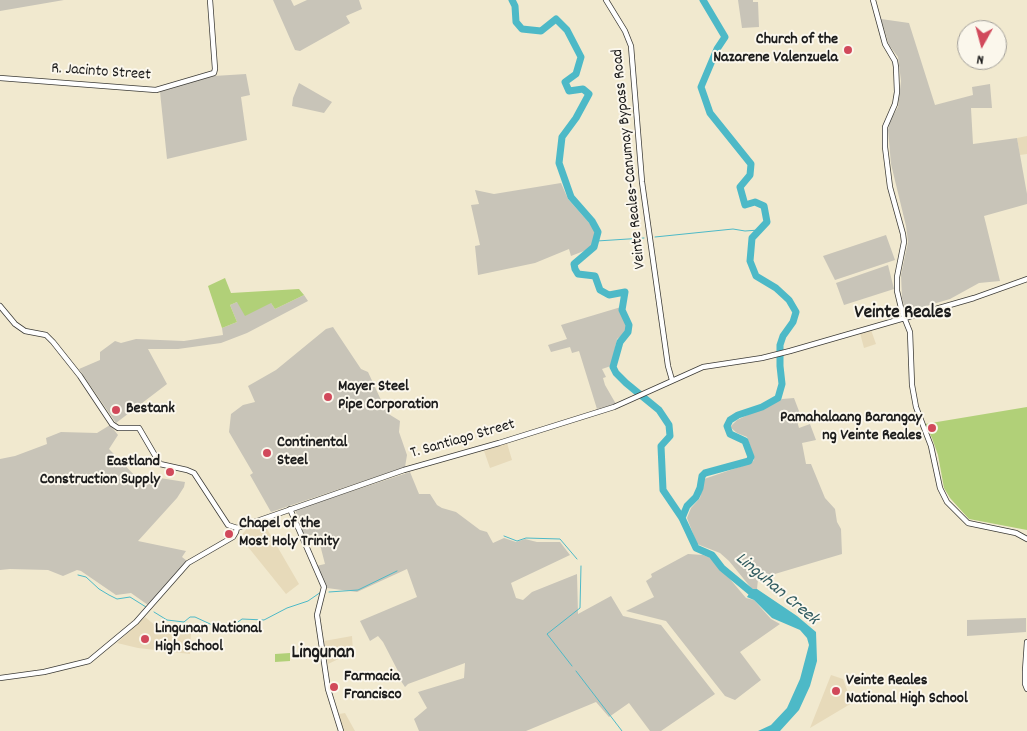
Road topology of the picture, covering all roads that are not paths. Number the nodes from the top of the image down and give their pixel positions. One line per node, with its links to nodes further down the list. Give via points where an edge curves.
1 (210, 0): 4 (street, R. Jacinto Street, via 214,73 156,90)
2 (606, 0): 8 (street, Veinte Reales-Canumay Bypass Road, via 631,46 642,182)
3 (873, 0): 7 (street, via 885,44 897,72 895,104 885,127 885,144 890,186 904,242 897,277)
4 (0, 78)
5 (1027, 279): 7 (street, T. Santiago Street)
6 (0, 306): 10 (street, via 25,331 46,336 53,342 112,424 118,428 139,428 160,464 194,473 228,525)
7 (904, 318): 8 (street, T. Santiago Street, via 774,355 703,367); 11 (street, via 911,337 914,398 932,446 943,495 968,523 1016,532)
8 (672, 380): 9 (street, T. Santiago Street, via 609,408)
9 (290, 508): 10 (street, T. Santiago Street); 15 (street, via 324,587 317,615 328,688)
10 (237, 528): 13 (street, via 233,537 188,563 136,622 89,661)
11 (1027, 539)
12 (1027, 642): 14 (street)
13 (0, 678)
14 (1027, 689)
15 (341, 731)

